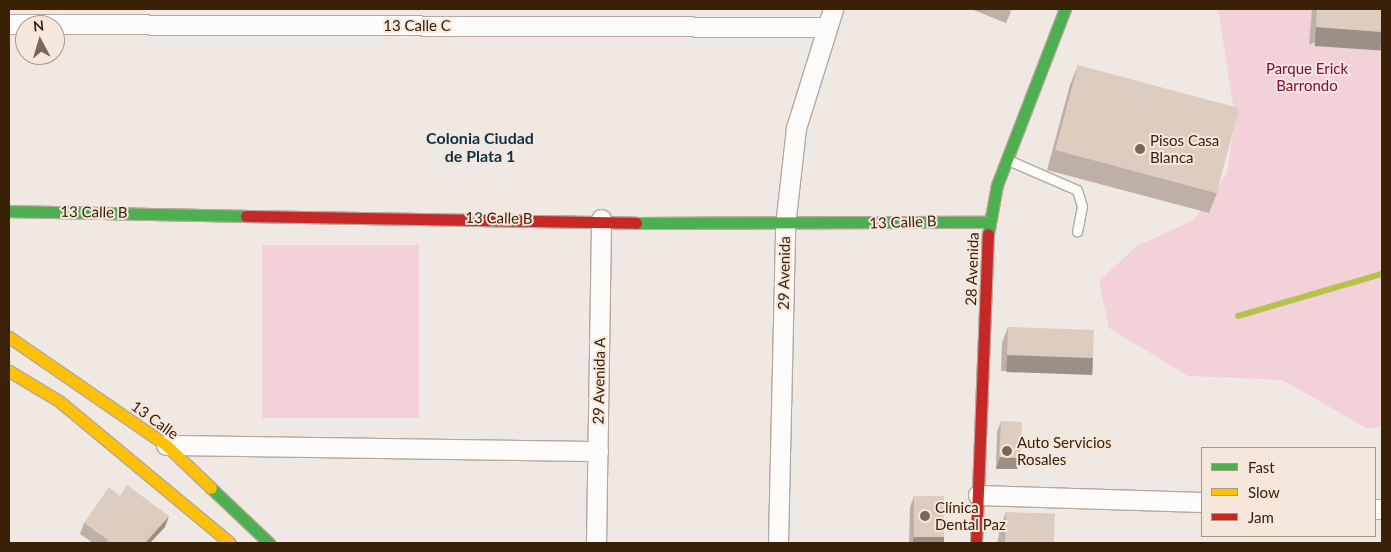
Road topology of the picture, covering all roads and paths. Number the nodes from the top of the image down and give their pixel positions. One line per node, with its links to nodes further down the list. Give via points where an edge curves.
1 (833, 9): 4 (street, 29 Avenida)
2 (1065, 9): 5 (street, 28 Avenida)
3 (9, 24): 4 (street, 13 Calle C)
4 (825, 27): 9 (street, 29 Avenida, via 796,128)
5 (1007, 160): 8 (street, 28 Avenida); 10 (lane, via 1077,190 1082,206)
6 (9, 210): 7 (street, 13 Calle B)
7 (601, 220): 9 (street, 13 Calle B); 14 (street, 29 Avenida A)
8 (988, 222): 9 (street, 13 Calle B); 15 (street, 28 Avenida)
9 (785, 226): 20 (street, 29 Avenida)
10 (1077, 232)
11 (9, 337): 13 (street, 13 Calle)
12 (9, 371): 17 (street, via 60,402)
13 (166, 445): 14 (street); 18 (street, 13 Calle)
14 (598, 451): 19 (street, 29 Avenida A)
15 (978, 495): 16 (street); 21 (street, 28 Avenida)
16 (1201, 502)
17 (230, 543)
18 (270, 543)
19 (596, 543)
20 (778, 543)
21 (976, 543)

